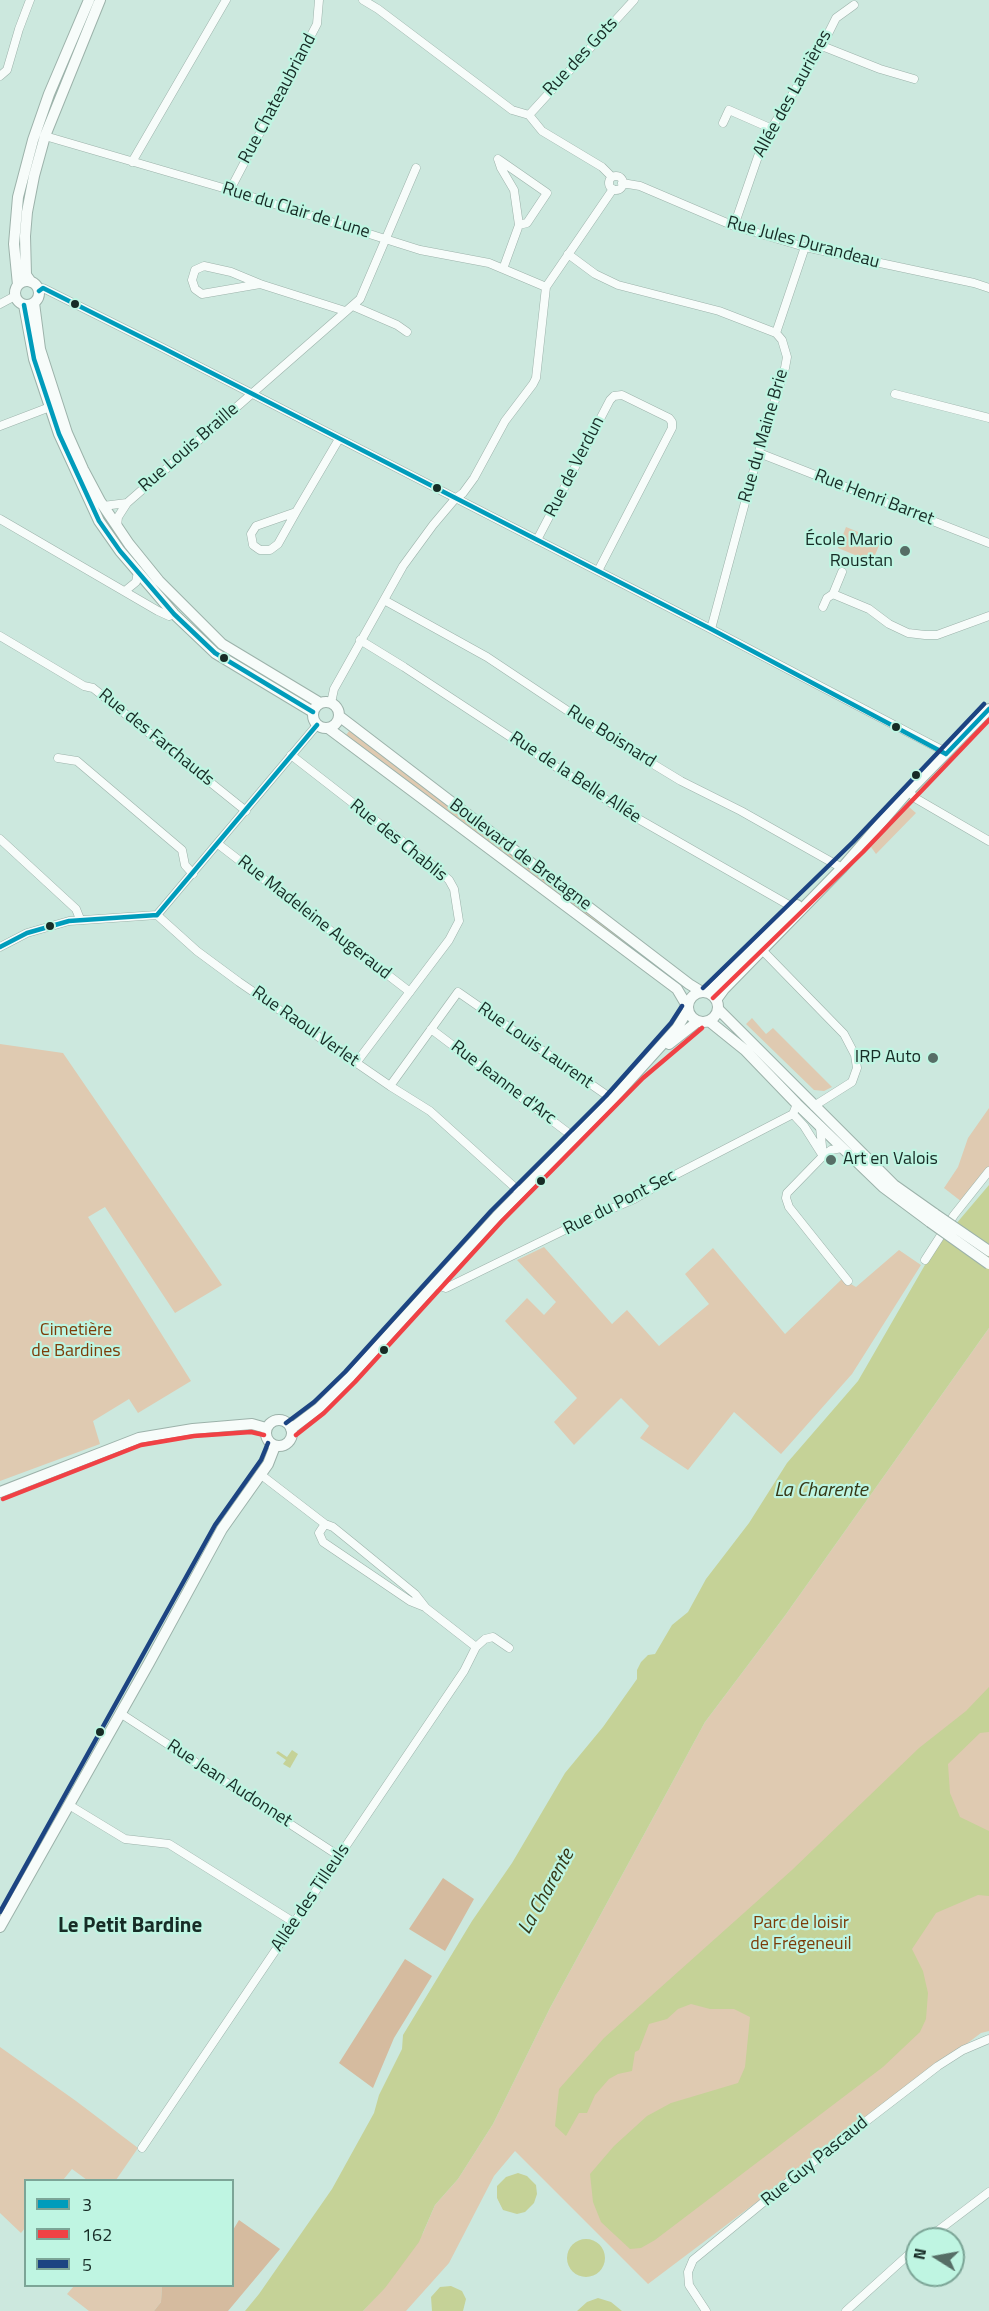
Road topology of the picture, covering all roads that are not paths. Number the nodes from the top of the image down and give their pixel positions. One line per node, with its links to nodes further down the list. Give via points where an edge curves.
1 (30, 0): 10 (street, via 7,70)
2 (89, 0): 30 (main road, via 46,104 18,197 14,244)
3 (100, 0): 15 (main road)
4 (226, 0): 16 (street)
5 (363, 0): 12 (street, via 512,110)
6 (634, 0): 12 (street, Rue des Gots)
7 (322, 2): 21 (street, Rue Chateaubriand, via 317,24)
8 (854, 5): 9 (street, Allée des Laurières, via 836,18)
9 (822, 46): 11 (street); 14 (street, Allée des Laurières)
10 (0, 76)
11 (914, 79)
12 (529, 115): 18 (street, via 542,131)
13 (723, 123): 14 (street, via 729,110)
14 (770, 128): 23 (street, Allée des Laurières)
15 (45, 136): 16 (street, Rue du Clair de Lune); 28 (main road, via 27,212 25,265)
16 (132, 162): 21 (street, Rue du Clair de Lune)
17 (416, 168): 24 (street)
18 (612, 177): 19 (street, via 619,177); 20 (street, via 609,185)
19 (622, 183): 20 (street); 23 (street, Rue Jules Durandeau, via 640,186)
20 (613, 189): 26 (street)
21 (230, 190): 24 (street, Rue du Clair de Lune)
22 (519, 225): 22 (street, via 514,190 498,159 547,194 527,223); 27 (street)
23 (734, 226): 25 (street, Rue Jules Durandeau)
24 (385, 238): 27 (street, Rue du Clair de Lune); 37 (street, via 360,299)
25 (805, 247): 32 (street, Rue Jules Durandeau); 40 (street)
26 (568, 255): 31 (street); 40 (street, via 618,285 719,311)
27 (503, 269): 31 (street, Rue du Clair de Lune)
28 (31, 282): 30 (main road); 33 (main road)
29 (260, 284): 29 (street, via 204,266 195,270 192,280 202,294); 38 (street)
30 (18, 285): 34 (main road)
31 (546, 287): 48 (street, via 533,384 505,421 474,478)
32 (989, 288)
33 (39, 291): 36 (main road); 41 (street, via 43,288 68,300)
34 (15, 296): 35 (street); 36 (main road, via 18,302)
35 (0, 304)
36 (29, 304): 43 (main road, via 34,359); 50 (main road, via 56,402)
37 (353, 306): 38 (street, Rue Louis Braille); 39 (street)
38 (345, 311): 41 (street, Rue Louis Braille)
39 (407, 332)
40 (776, 333): 47 (street, Rue du Maine Brie, via 787,357)
41 (250, 393): 46 (street); 49 (street, Rue Louis Braille)
42 (895, 394): 44 (street)
43 (50, 407): 45 (street); 57 (main road, via 99,521)
44 (989, 418)
45 (0, 426)
46 (339, 439): 48 (street); 51 (street)
47 (759, 453): 55 (street, Rue Henri Barret); 65 (street, Rue du Maine Brie)
48 (455, 499): 54 (street); 61 (street, via 403,566)
49 (127, 502): 50 (street, Rue Louis Braille); 53 (street, Rue Louis Braille, via 118,517)
50 (103, 506): 53 (main road)
51 (296, 512): 51 (street, via 256,526 251,534 253,546 270,550 278,544)
52 (0, 519): 59 (street)
53 (117, 528): 68 (main road, via 159,581 222,644)
54 (537, 540): 56 (street); 56 (street, Rue de Verdun, via 614,396 622,395 669,418 672,428)
55 (989, 543)
56 (598, 571): 65 (street)
57 (138, 572): 59 (street, via 136,582); 63 (main road)
58 (842, 572): 60 (street)
59 (125, 591): 63 (street, via 158,611)
60 (833, 594): 62 (street); 64 (street, via 869,609 908,633 937,635)
61 (384, 600): 67 (street); 81 (street, Rue Boisnard, via 487,657 672,776)
62 (823, 607)
63 (174, 615): 68 (main road, via 215,653)
64 (989, 616)
65 (711, 629): 73 (street)
66 (0, 636): 77 (street, Rue des Farchauds, via 93,688)
67 (360, 640): 68 (street); 83 (street, Rue de la Belle Allée, via 614,805)
68 (321, 706): 70 (main road, via 337,709); 71 (main road, via 313,719)
69 (989, 710): 73 (main road)
70 (339, 716): 72 (main road, via 336,724); 89 (main road, Boulevard de Bretagne)
71 (317, 725): 72 (main road); 74 (street)
72 (328, 728): 90 (main road, Boulevard de Bretagne, via 677,989)
73 (946, 754): 76 (main road)
74 (291, 755): 77 (street); 88 (street, Rue des Chablis, via 430,863 454,889 459,921)
75 (58, 758): 82 (street, via 77,761 174,843 182,850 185,865)
76 (909, 791): 79 (street); 81 (main road)
77 (246, 811): 80 (street)
78 (0, 839): 85 (street, via 76,909)
79 (989, 841)
80 (218, 844): 82 (street); 88 (street, Rue Madeleine Augeraud)
81 (840, 866): 83 (main road); 86 (main road)
82 (193, 874): 84 (street)
83 (794, 908): 86 (main road)
84 (158, 915): 85 (street); 93 (street, Rue Raoul Verlet, via 197,951)
85 (80, 919): 87 (street, via 27,933)
86 (763, 945): 89 (main road); 97 (street, via 836,1025 855,1054 857,1068 852,1082)
87 (0, 947)
88 (410, 992): 93 (street, Rue des Chablis)
89 (711, 998): 90 (main road, via 690,998); 91 (main road, via 715,1016); 97 (main road, Boulevard de Bretagne)
90 (688, 1008): 91 (main road, via 690,1015); 94 (main road, via 677,1028)
91 (703, 1021): 94 (main road); 98 (main road, via 745,1050)
92 (431, 1029): 95 (street); 96 (street, Rue Louis Laurent, via 458,992); 100 (street, Rue Jeanne d'Arc)
93 (356, 1063): 95 (street, Rue Raoul Verlet)
94 (638, 1073): 96 (main road)
95 (390, 1086): 104 (street, Rue Raoul Verlet, via 430,1111)
96 (611, 1101): 100 (main road)
97 (814, 1106): 105 (main road, Boulevard de Bretagne)
98 (795, 1109): 99 (main road); 102 (street); 110 (street, Rue du Pont Sec, via 634,1199 446,1288)
99 (820, 1126): 101 (main road); 102 (street)
100 (576, 1138): 104 (main road)
101 (842, 1148): 102 (street); 105 (main road, via 894,1196)
102 (823, 1156): 109 (street, via 786,1198)
103 (989, 1171): 107 (street, via 954,1215)
104 (521, 1193): 110 (main road)
105 (932, 1218): 106 (main road, bridge); 108 (main road, bridge)
106 (989, 1251)
107 (926, 1260)
108 (989, 1264)
109 (848, 1281)
110 (434, 1284): 112 (main road, via 350,1377)
111 (266, 1428): 112 (main road, via 279,1420); 113 (main road, via 268,1441); 115 (main road, via 252,1424 139,1438)
112 (291, 1429): 113 (main road, via 290,1441)
113 (275, 1446): 114 (main road)
114 (260, 1474): 116 (street); 120 (main road, via 222,1529)
115 (0, 1492)
116 (325, 1524): 117 (street, via 406,1587); 117 (street, via 319,1533 323,1542)
117 (426, 1608): 118 (street)
118 (476, 1647): 119 (street, via 493,1637); 122 (street, Allée des Tilleuls, via 464,1671)
119 (509, 1648)
120 (120, 1713): 121 (main road); 122 (street, Rue Jean Audonnet)
121 (69, 1804): 123 (street, via 125,1839 169,1844); 124 (main road)
122 (339, 1856): 123 (street, Allée des Tilleuls)
123 (295, 1923): 126 (street, Allée des Tilleuls)
124 (0, 1927)
125 (989, 2039): 130 (street, Rue Guy Pascaud, via 938,2066 693,2260 688,2272 689,2285)
126 (142, 2148)
127 (989, 2192): 128 (street)
128 (943, 2227)
129 (905, 2258): 131 (street)
130 (706, 2311)
131 (846, 2311)

